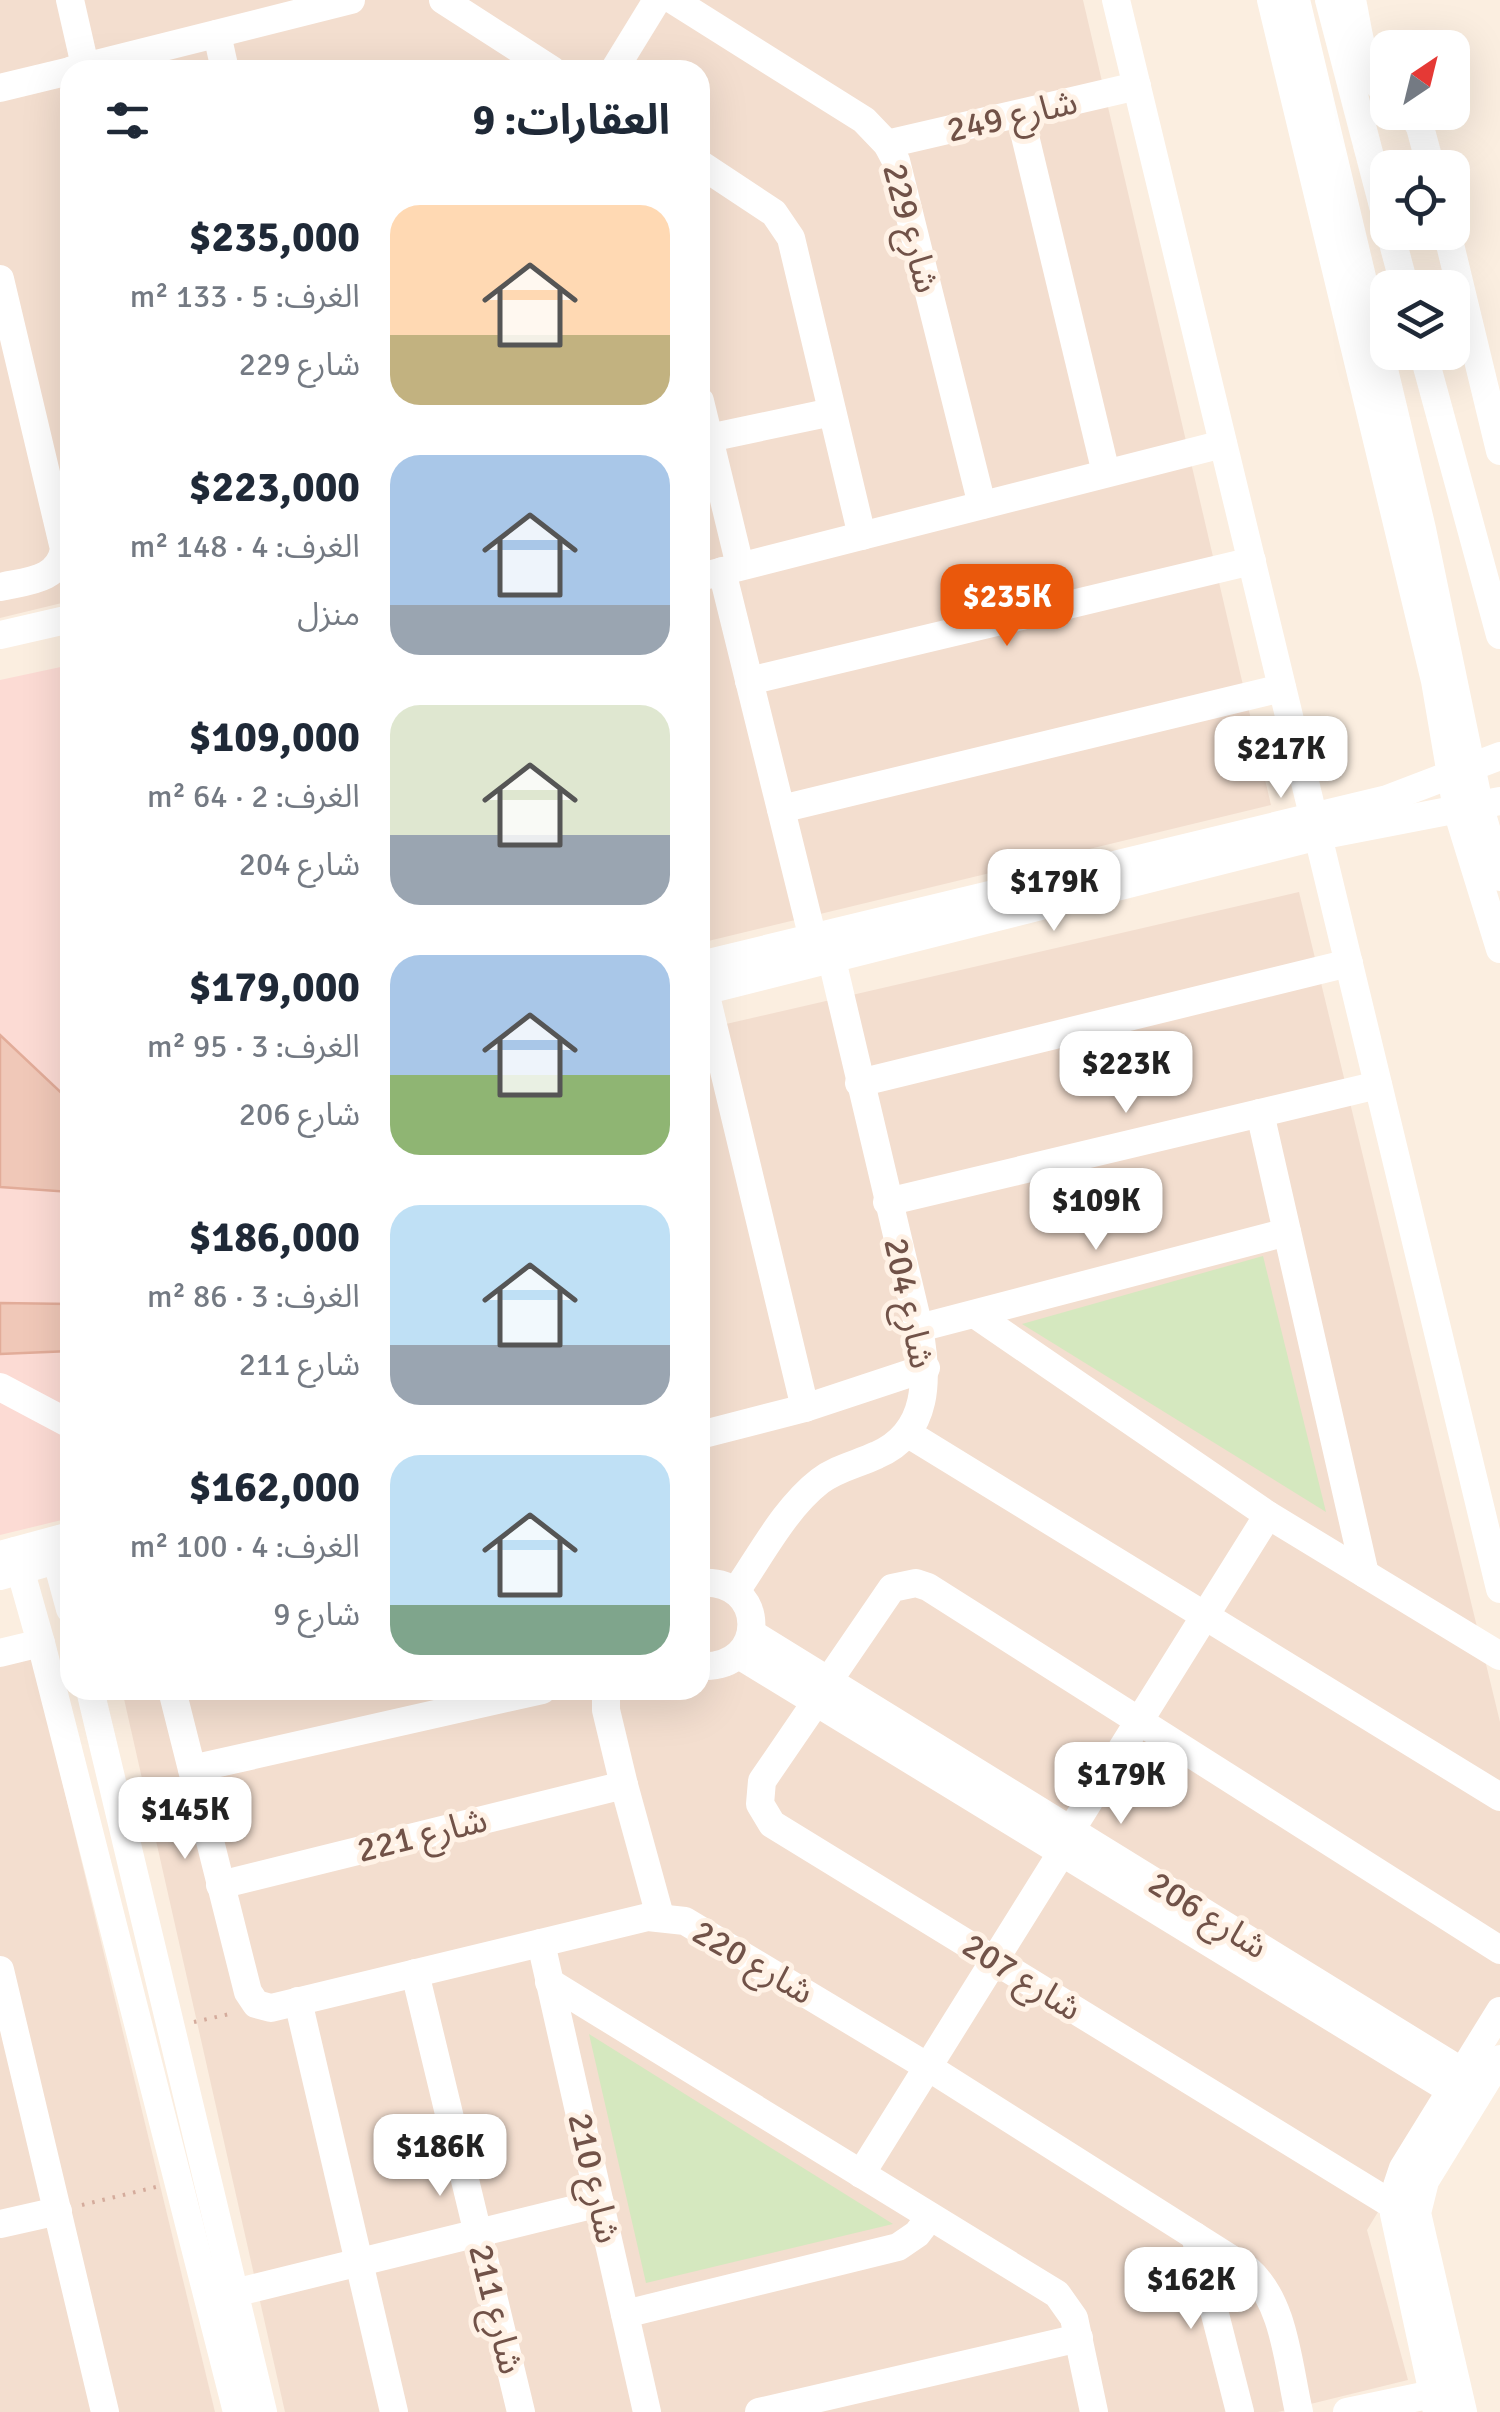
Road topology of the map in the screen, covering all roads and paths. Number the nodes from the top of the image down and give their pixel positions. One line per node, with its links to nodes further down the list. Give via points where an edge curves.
1 (70, 0): 12 (street)
2 (350, 0): 11 (street)
3 (442, 0): 15 (street)
4 (657, 0): 16 (street)
5 (673, 0): 24 (street, شارع 229, via 864,120)
6 (1116, 0): 19 (street)
7 (1272, 0): 49 (street)
8 (1296, 0): 49 (street, via 1422,529)
9 (1329, 0): 22 (street)
10 (1352, 0): 18 (street)
11 (217, 34): 13 (street); 14 (street)
12 (78, 60)
13 (114, 60)
14 (223, 60)
15 (536, 60)
16 (620, 60)
17 (60, 74): 20 (street)
18 (1370, 74)
19 (1137, 86): 23 (street, شارع 249); 32 (street)
20 (0, 88)
21 (1370, 106): 22 (street)
22 (1355, 108): 25 (street)
23 (1020, 115): 24 (street, شارع 249); 35 (street)
24 (887, 144): 36 (street, شارع 229)
25 (1371, 150)
26 (710, 170): 30 (street, via 762,204 790,238)
27 (1451, 250): 34 (street)
28 (0, 280): 37 (street)
29 (1427, 370): 45 (street)
30 (832, 412): 31 (street); 38 (street)
31 (710, 438)
32 (1223, 444): 35 (street); 39 (street)
33 (710, 449): 41 (street, شارع 204)
34 (1500, 451)
35 (1106, 474): 36 (street)
36 (982, 505): 38 (street)
37 (60, 532)
38 (862, 536): 41 (street)
39 (1252, 561): 46 (street); 47 (street)
40 (60, 565): 42 (street, via 48,576)
41 (721, 571): 46 (street, شارع 204)
42 (0, 587)
43 (60, 620): 44 (street)
44 (0, 635)
45 (1500, 635)
46 (749, 681): 51 (street, شارع 204)
47 (1282, 688): 51 (street); 52 (street)
48 (1500, 756): 49 (street)
49 (1460, 770): 50 (street); 52 (street)
50 (1479, 805): 52 (street); 53 (street); 55 (street)
51 (781, 810): 54 (street, شارع 204)
52 (1316, 826): 54 (street); 56 (street)
53 (1500, 877)
54 (824, 945): 57 (street); 59 (street, شارع 204)
55 (1500, 949)
56 (1349, 962): 59 (street); 60 (street)
57 (710, 977)
58 (710, 1016): 68 (street)
59 (859, 1083): 62 (street, شارع 204)
60 (1378, 1085): 61 (street); 77 (street)
61 (1260, 1113): 62 (street); 63 (street)
62 (888, 1202): 65 (street, شارع 204)
63 (1287, 1232): 64 (street); 75 (street)
64 (976, 1315): 65 (street); 72 (street)
65 (919, 1328): 66 (street, شارع 204)
66 (926, 1368): 68 (street); 71 (street, شارع 204, via 925,1395)
67 (0, 1387): 69 (street)
68 (804, 1408): 70 (street)
69 (60, 1419)
70 (710, 1432)
71 (907, 1433): 78 (street, via 808,1492); 79 (street)
72 (1268, 1515): 75 (street); 79 (street)
73 (60, 1549): 74 (street)
74 (9, 1563): 80 (street)
75 (1364, 1574): 83 (street)
76 (710, 1582): 78 (street)
77 (1500, 1589)
78 (736, 1591): 81 (street, via 750,1613)
79 (1205, 1616): 90 (street); 93 (street)
80 (41, 1643): 82 (street); 111 (street)
81 (745, 1644): 84 (street, via 728,1663); 85 (street, شارع 206)
82 (0, 1653)
83 (1500, 1656)
84 (710, 1665)
85 (822, 1691): 90 (street, via 883,1596 916,1583); 94 (street, شارع 206); 99 (street, شارع 207, via 762,1781 765,1816)
86 (92, 1700): 106 (street)
87 (175, 1700): 91 (street)
88 (498, 1700): 91 (street)
89 (606, 1700): 92 (street)
90 (1140, 1720): 94 (street); 98 (street)
91 (192, 1769): 95 (street)
92 (624, 1785): 95 (street, شارع 221); 96 (street)
93 (1500, 1797)
94 (1066, 1841): 99 (street); 109 (street, شارع 206)
95 (220, 1884): 104 (street, via 248,1992)
96 (660, 1916): 97 (street, شارع 220); 108 (street, شارع 220, via 696,1927)
97 (541, 1943): 101 (street, شارع 220); 102 (street, شارع 210)
98 (1500, 1950)
99 (994, 1960): 108 (street); 113 (street, شارع 207)
100 (0, 1970): 114 (street)
101 (414, 1973): 103 (street, شارع 220); 117 (street, شارع 211)
102 (549, 1982): 110 (street); 112 (street, شارع 210)
103 (298, 2002): 104 (street, شارع 220); 119 (street)
104 (260, 2006): 106 (path)
105 (1500, 2011): 109 (street)
106 (170, 2027): 122 (street)
107 (1500, 2060): 125 (street, via 1433,2166 1416,2213)
108 (928, 2066): 110 (street); 118 (street, شارع 220)
109 (1455, 2080): 113 (street, via 1397,2180)
110 (861, 2174): 115 (street)
111 (180, 2180): 114 (path); 127 (street)
112 (600, 2203): 117 (street); 123 (street, شارع 210)
113 (1394, 2205): 125 (street)
114 (58, 2211): 116 (street); 126 (street)
115 (930, 2217): 123 (street, via 898,2247); 124 (street, via 1058,2294)
116 (0, 2224)
117 (477, 2234): 119 (street); 130 (street, شارع 211)
118 (1195, 2236): 120 (street); 135 (street, شارع 220, via 1247,2269 1268,2292)
119 (358, 2263): 122 (street); 129 (street)
120 (1204, 2264): 121 (street); 134 (street)
121 (1142, 2272)
122 (234, 2293): 128 (street)
123 (625, 2314): 131 (street, شارع 210)
124 (1079, 2338): 132 (street); 133 (street)
125 (1448, 2402): 136 (street)
126 (104, 2412)
127 (237, 2412)
128 (263, 2412)
129 (394, 2412)
130 (521, 2412)
131 (647, 2412)
132 (758, 2412)
133 (1094, 2412)
134 (1240, 2412)
135 (1300, 2412)
136 (1347, 2412)

